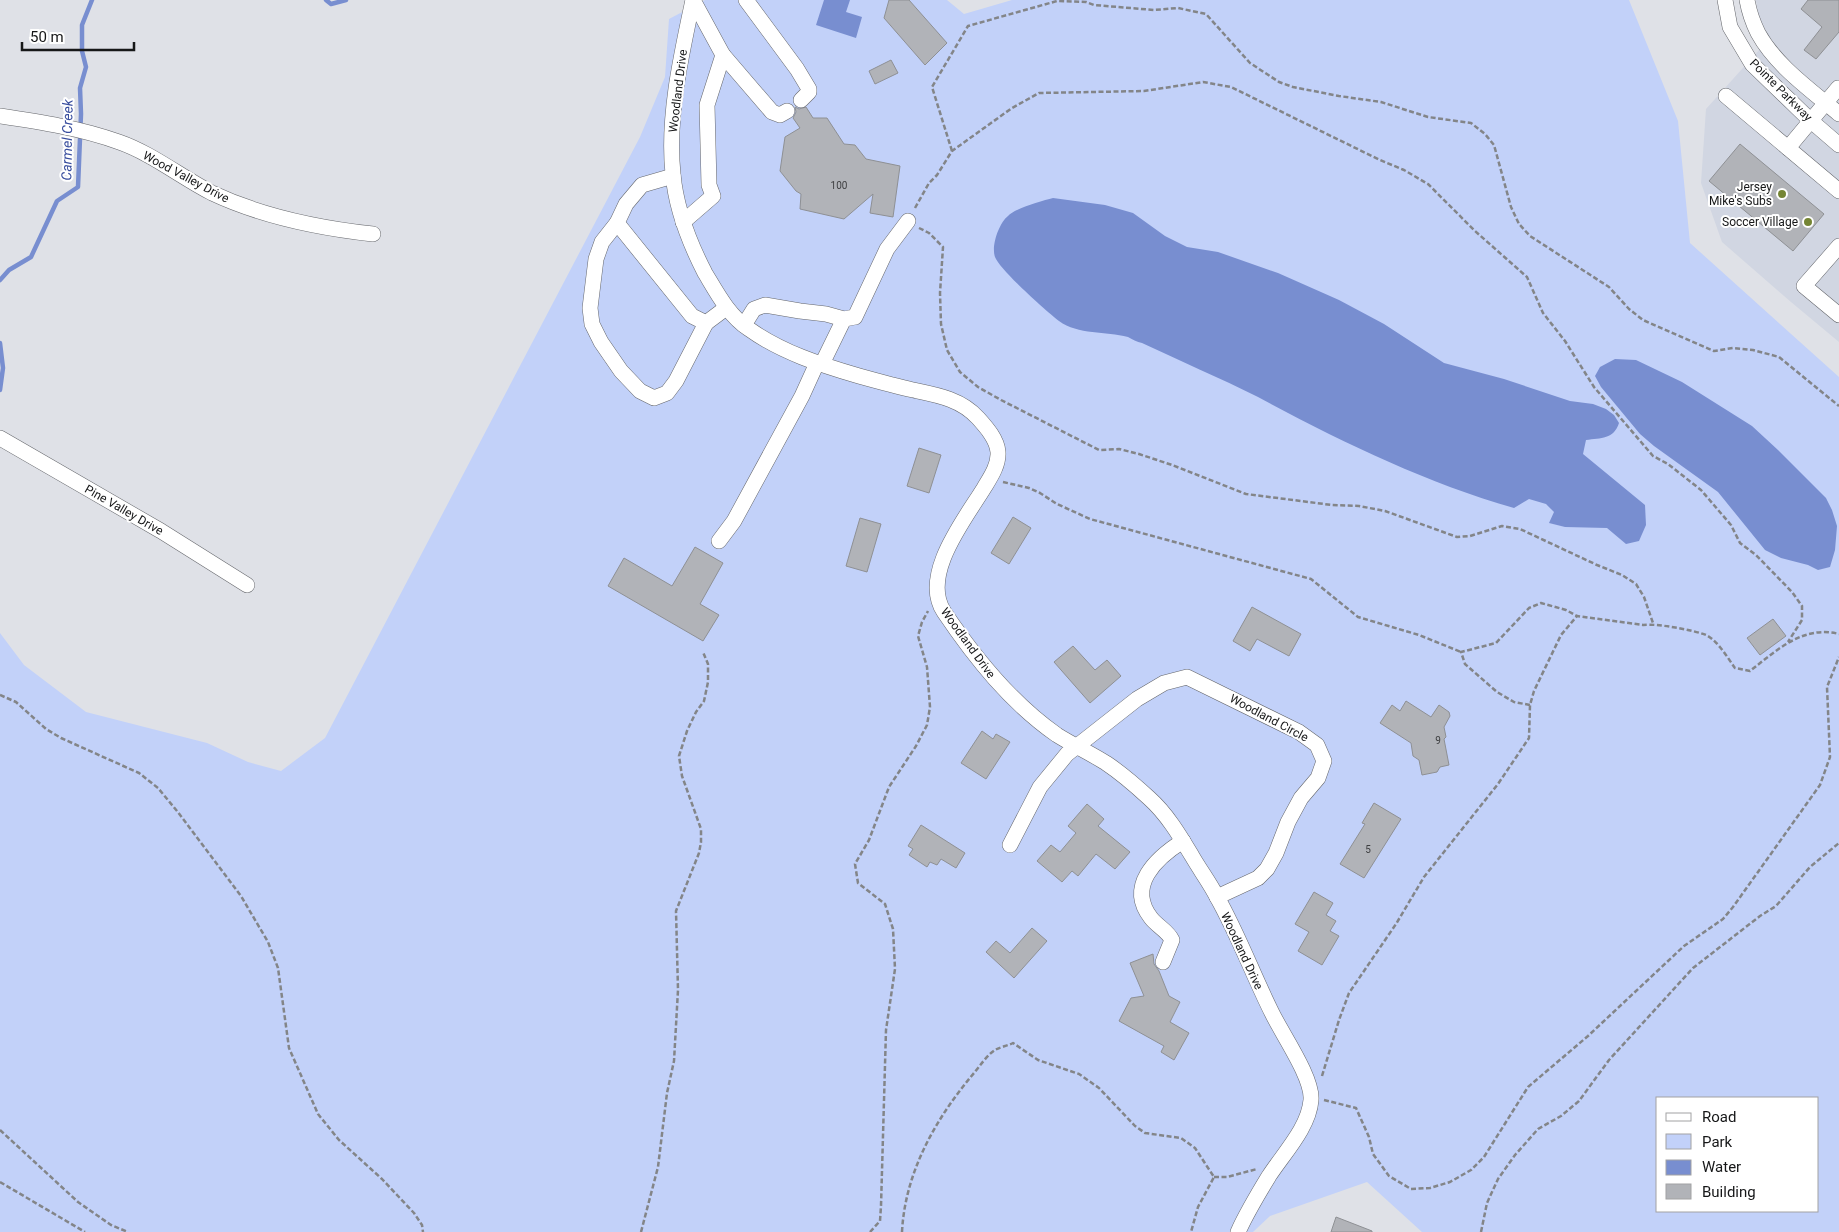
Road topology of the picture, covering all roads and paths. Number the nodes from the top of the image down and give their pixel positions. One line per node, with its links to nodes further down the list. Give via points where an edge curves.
1 (693, 0): 5 (street); 17 (street, Woodland Drive, via 672,128)
2 (746, 0): 8 (street, via 809,89)
3 (1725, 0): 13 (street, Pointe Parkway, via 1730,27 1752,64)
4 (1746, 0): 9 (street, Pointe Parkway, via 1757,32 1769,50)
5 (723, 55): 10 (street, via 772,112 780,115); 19 (street, via 707,105 709,185 713,196)
6 (1838, 88): 9 (street)
7 (1726, 96): 15 (street)
8 (801, 100)
9 (1825, 102): 11 (street, Pointe Parkway); 13 (street)
10 (787, 111)
11 (1839, 114)
12 (0, 116): 22 (street, Wood Valley Drive, via 77,129 121,142 235,203 283,219)
13 (1810, 120): 14 (street, Pointe Parkway); 15 (street)
14 (1839, 145)
15 (1788, 148): 18 (street)
16 (952, 151): 20 (path, via 929,183); 30 (path, via 932,87 968,26 1057,1 1154,10 1178,8 1206,14 1250,62 1279,82 1381,102 1428,117 1471,123 1494,145 1511,208 1518,224 1530,236 1609,287 1643,320 1714,351 1733,348 1779,357); 39 (path, via 1039,93 1144,90 1203,82 1232,87 1428,184 1526,277 1543,313 1594,387 1654,456 1701,490 1731,525 1740,543 1792,592 1802,606 1802,620)
17 (673, 176): 19 (street, Woodland Drive); 21 (street, via 642,185 626,204)
18 (1839, 191)
19 (683, 222): 24 (street, Woodland Drive, via 692,247)
20 (908, 222): 26 (street, via 887,249 855,317); 37 (path, via 929,233 943,247 940,292 947,350 960,372 1000,400 1099,450 1119,448 1246,494 1368,508 1457,537 1502,526 1520,529 1636,584)
21 (617, 223): 27 (street, via 692,316); 27 (street, via 602,242 596,259 590,308 592,324 621,371 640,391 654,398 667,393)
22 (373, 234)
23 (1839, 246): 25 (street, via 1804,286)
24 (726, 308): 27 (street); 28 (street, Woodland Drive)
25 (1839, 315)
26 (844, 319): 28 (street, via 765,305 754,309); 29 (street)
27 (706, 323)
28 (744, 326): 29 (street, Woodland Drive, via 778,347)
29 (819, 363): 32 (street, Woodland Drive, via 942,395 962,404 975,414 997,447 994,472); 33 (street, via 734,521)
30 (1839, 406)
31 (0, 438): 34 (street, Pine Valley Drive)
32 (989, 479): 35 (street, Woodland Drive, via 949,546 939,569); 41 (path, via 1040,492 1090,519 1311,579 1358,617 1419,635)
33 (719, 541)
34 (247, 585)
35 (938, 592): 45 (street, Woodland Drive, via 940,606 994,679 1029,713); 61 (path, via 918,636 927,667 930,707 927,725 889,787 869,840 855,864 858,883 884,904 893,929 895,969 886,1030 880,1221)
36 (1578, 616): 37 (path, via 1643,625); 41 (path, via 1541,603 1529,608 1496,643); 44 (path, via 1561,635)
37 (1653, 623): 39 (path, via 1707,635 1735,668 1750,671)
38 (1839, 634): 39 (path, via 1827,631)
39 (1788, 642)
40 (703, 652): 60 (path, via 708,664 704,701 696,712 679,756 682,776 701,829 700,853 676,911 678,990 674,1061 658,1166)
41 (1461, 652): 44 (path, via 1465,664 1497,692 1514,702)
42 (1839, 657): 52 (path, via 1827,687 1830,757 1820,785 1739,899 1723,919 1684,946 1528,1087 1484,1157 1471,1170 1450,1182 1411,1189 1389,1176 1373,1154 1356,1108)
43 (0, 696): 59 (path, via 16,702 61,738 139,772 158,788 184,819 241,896 268,942 278,968 289,1048 318,1114 339,1140 414,1213)
44 (1530, 705): 51 (path, via 1530,738 1424,877 1349,993)
45 (1076, 746): 46 (street, Woodland Drive, via 1108,764 1152,800); 48 (street, via 1040,787); 49 (street, Woodland Circle, via 1137,699 1164,684 1187,677 1299,732 1317,745 1324,761 1318,778 1301,798 1267,869 1258,878)
46 (1183, 841): 49 (street, Woodland Drive); 50 (street, via 1149,871 1141,892 1147,912 1172,940)
47 (1839, 842): 65 (path, via 1810,867 1776,906 1693,968 1609,1060 1579,1101 1562,1116 1538,1129 1498,1179 1487,1203)
48 (1010, 845)
49 (1218, 897): 55 (street, Woodland Drive, via 1311,1091 1309,1112)
50 (1163, 962)
51 (1321, 1079)
52 (1322, 1099)
53 (0, 1130): 58 (path, via 78,1202 111,1225)
54 (1214, 1177): 55 (path, via 1256,1169); 62 (path, via 1195,1148 1181,1138 1144,1133 1079,1074 1038,1060 1013,1043 994,1051 957,1094 932,1132 911,1178); 63 (path, via 1198,1207)
55 (1269, 1177): 64 (street, Woodland Drive)
56 (0, 1182): 57 (path)
57 (85, 1232)
58 (128, 1232)
59 (423, 1232)
60 (640, 1232)
61 (870, 1232)
62 (902, 1232)
63 (1191, 1232)
64 (1238, 1232)
65 (1481, 1232)

